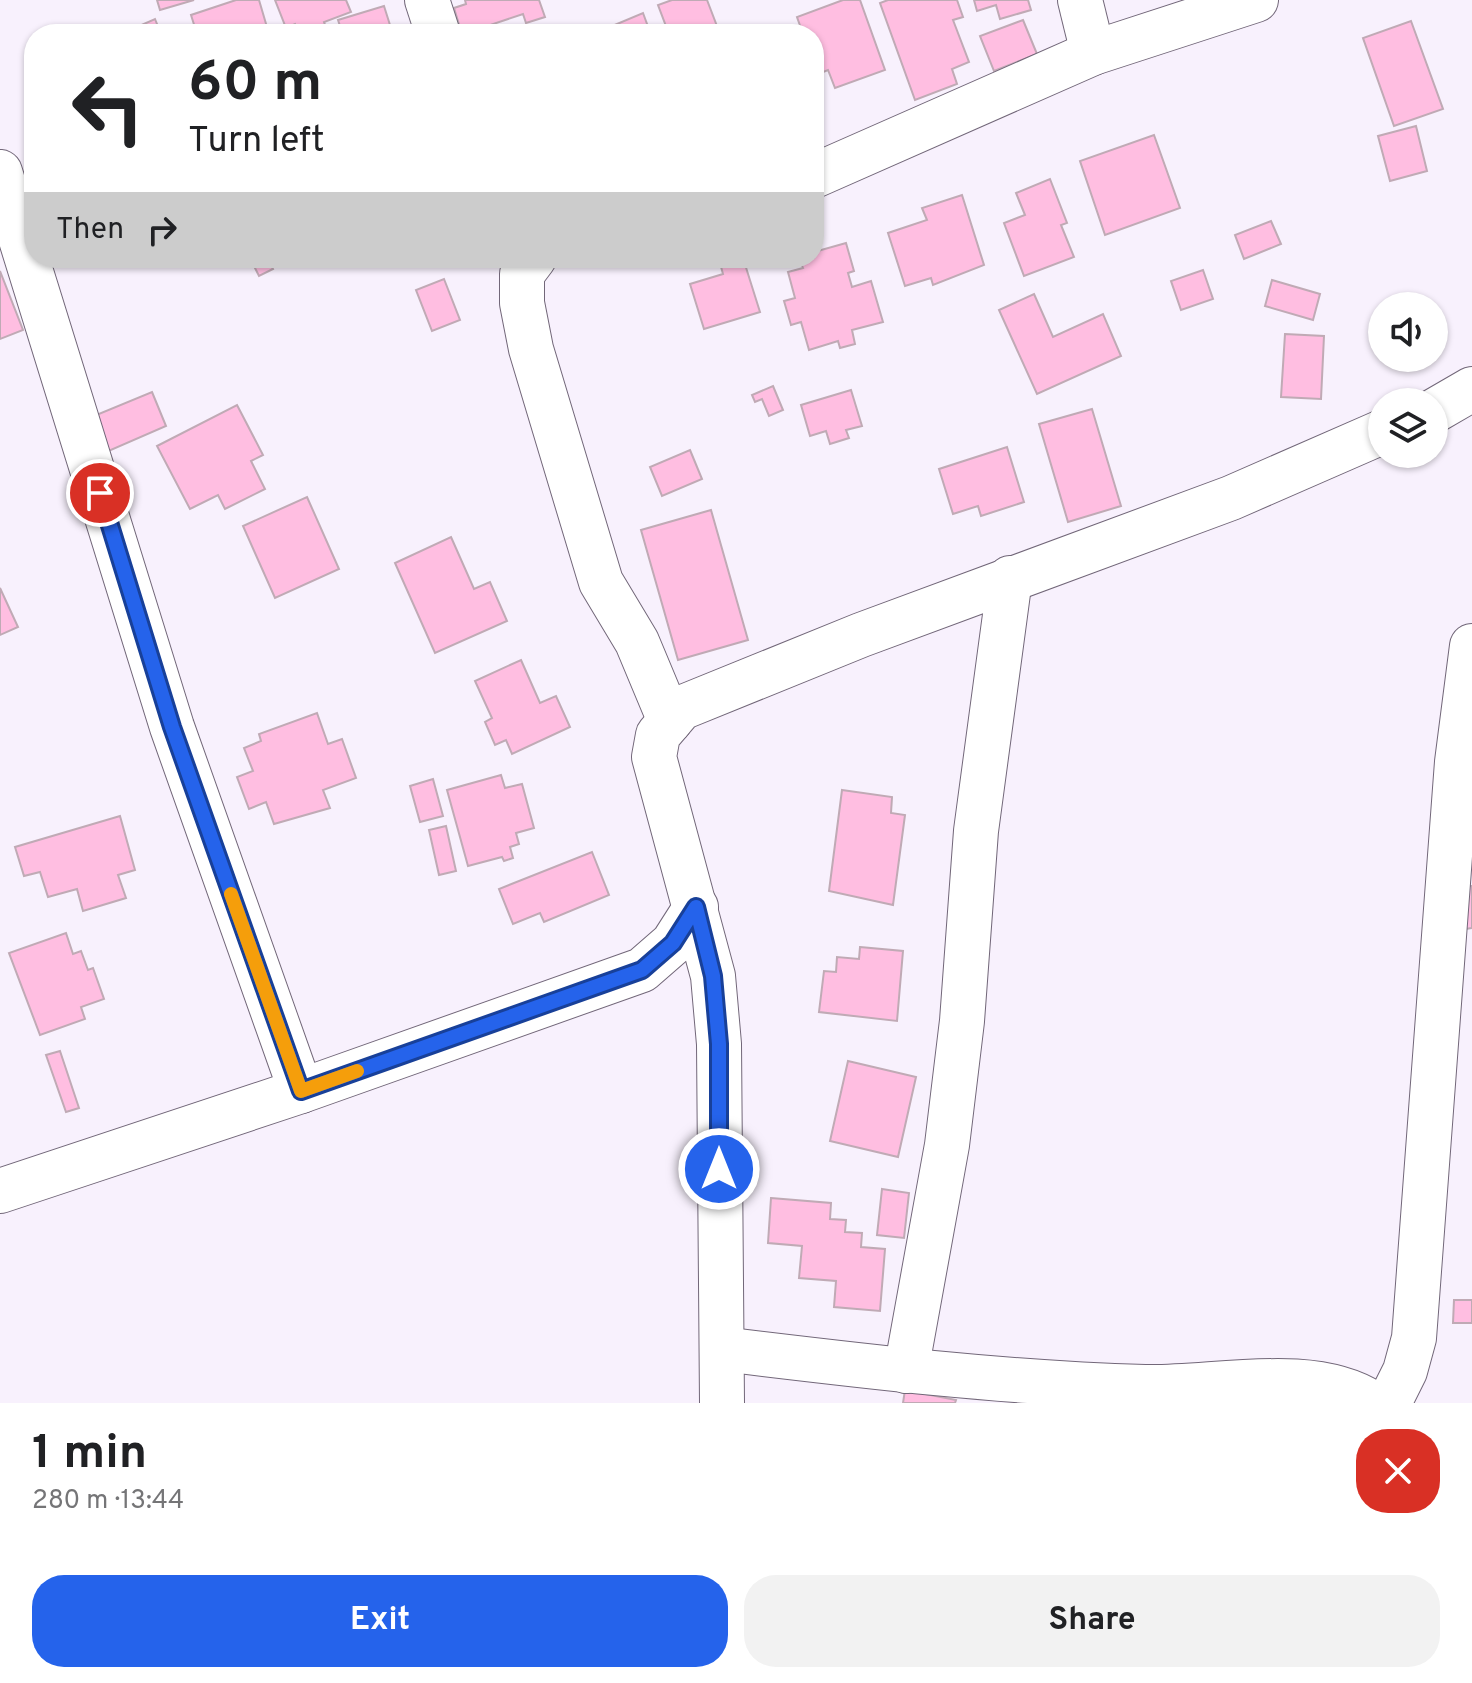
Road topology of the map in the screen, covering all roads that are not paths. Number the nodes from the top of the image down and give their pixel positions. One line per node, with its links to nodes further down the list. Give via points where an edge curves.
1 (427, 0): 4 (street)
2 (1080, 0): 5 (street)
3 (1256, 0): 5 (street)
4 (435, 24)
5 (1093, 53): 7 (street)
6 (0, 172): 8 (street)
7 (824, 172)
8 (24, 249)
9 (30, 268): 21 (street, via 172,727)
10 (510, 268): 12 (street)
11 (526, 268): 12 (street)
12 (522, 303): 18 (street, via 601,582 637,642)
13 (1472, 389): 14 (street)
14 (1448, 403)
15 (1368, 438): 16 (street, via 1231,498)
16 (1010, 578): 18 (street, via 764,673 681,708); 24 (street, via 976,831 947,1145)
17 (1472, 646): 20 (street, via 1457,762)
18 (670, 721): 19 (street, via 658,735 654,757)
19 (696, 907): 21 (street, via 673,943 642,970); 23 (street, via 713,976 719,1044)
20 (1455, 1015): 27 (street, via 1414,1338)
21 (301, 1091): 22 (street)
22 (0, 1191)
23 (722, 1349): 24 (street); 25 (street)
24 (906, 1371): 26 (street, via 1147,1387 1278,1382 1328,1387)
25 (722, 1403)
26 (1372, 1403)
27 (1389, 1403)

